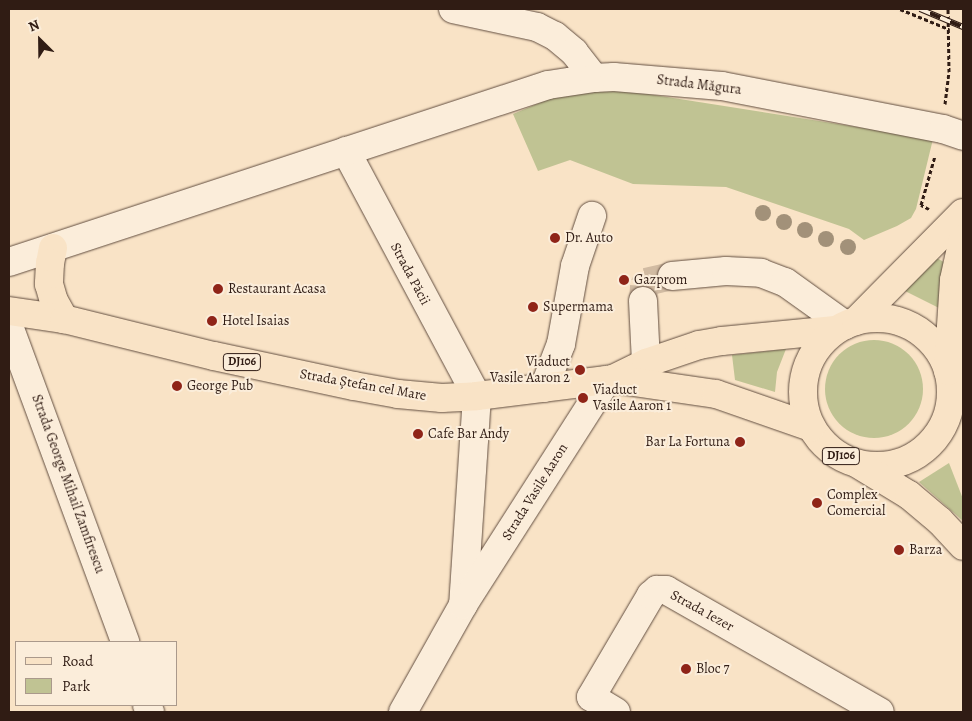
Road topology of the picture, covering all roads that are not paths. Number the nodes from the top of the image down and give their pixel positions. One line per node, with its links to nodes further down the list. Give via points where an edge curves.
1 (453, 9): 2 (street, via 538,27 574,52)
2 (594, 78): 3 (street, Strada Măgura, via 722,86); 4 (street, via 548,86)
3 (953, 132)
4 (346, 151): 8 (street); 21 (street, Strada Păcii)
5 (963, 213): 15 (main road, DJ106)
6 (592, 216): 20 (street, via 575,266 561,344)
7 (963, 239): 11 (main road, DJ106)
8 (53, 248): 9 (street); 14 (main road, via 49,284)
9 (9, 262)
10 (672, 276): 15 (street, via 726,271 761,273 785,282)
11 (959, 281): 19 (main road, DJ106)
12 (643, 301): 17 (street)
13 (9, 311): 14 (main road, Strada Ștefan cel Mare / DJ106)
14 (64, 319): 21 (main road, Strada Ștefan cel Mare / DJ106, via 354,386 422,397)
15 (845, 325): 17 (main road, Strada Ștefan cel Mare / DJ106, via 699,345); 19 (main road, DJ106, via 879,318 902,322 922,333 938,350); 22 (main road, DJ106, via 819,345 806,371 804,406)
16 (9, 326): 27 (street, Strada George Mihail Zamfirescu)
17 (646, 363): 18 (main road, Strada Ștefan cel Mare / DJ106)
18 (610, 379): 20 (main road, Strada Ștefan cel Mare / DJ106); 22 (main road, DJ106, via 716,394); 26 (street, Strada Vasile Aaron)
19 (950, 383): 23 (main road); 24 (main road, DJ106, via 946,417 936,436 920,452 899,462 877,466)
20 (544, 388): 21 (main road, Strada Ștefan cel Mare / DJ106)
21 (477, 396): 26 (street, Strada Vasile Aaron)
22 (812, 427): 24 (main road, DJ106, via 837,454)
23 (963, 431)
24 (855, 462): 25 (main road, via 908,495 940,520)
25 (963, 546)
26 (463, 605): 29 (street, Strada Vasile Aaron)
27 (125, 641)
28 (880, 711): 30 (street, Strada Iezer, via 666,590 657,590 591,697)
29 (403, 712)
30 (616, 712)

